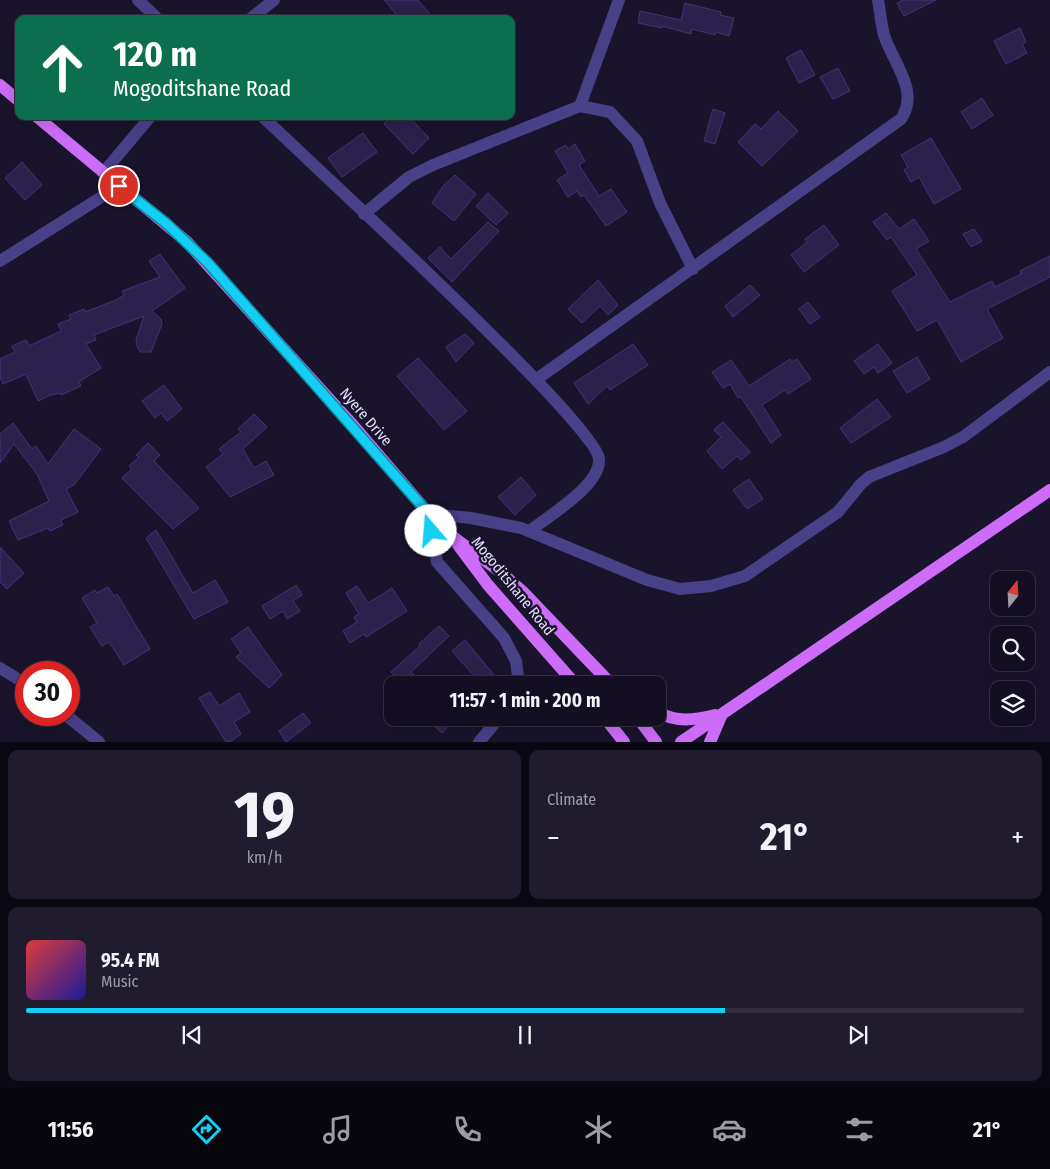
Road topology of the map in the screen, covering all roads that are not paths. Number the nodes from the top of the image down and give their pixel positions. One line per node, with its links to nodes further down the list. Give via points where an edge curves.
1 (138, 0): 5 (street)
2 (274, 0): 6 (street)
3 (619, 0): 9 (street)
4 (878, 0): 17 (street, via 884,34 908,92 908,109 901,119)
5 (154, 15)
6 (255, 15)
7 (0, 85): 8 (main road)
8 (15, 98)
9 (580, 106): 15 (street, via 433,165 409,178); 17 (street, via 610,112 637,141 660,203)
10 (41, 120): 13 (main road)
11 (148, 120): 13 (street)
12 (266, 120): 15 (street)
13 (103, 173): 14 (main road)
14 (119, 186): 16 (street); 21 (main road, Nyere Drive, via 187,242 258,318)
15 (364, 214): 19 (street)
16 (0, 261)
17 (693, 269): 19 (street)
18 (1050, 372): 22 (street, via 963,437 869,477 838,512 745,576 711,586 680,589 647,580)
19 (537, 379): 22 (street, via 594,444 600,458 599,470 590,483)
20 (1050, 490): 29 (main road)
21 (429, 514): 22 (street); 23 (main road, Nyere Drive); 25 (street, via 437,562 504,638 516,661)
22 (531, 530)
23 (452, 536): 26 (main road, Mogoditshane Road, via 494,593); 27 (main road, Mogoditshane Road, via 523,592)
24 (0, 668): 28 (street)
25 (518, 676)
26 (568, 676)
27 (603, 676)
28 (15, 677)
29 (722, 714): 30 (main road, via 689,721); 41 (main road); 42 (main road)
30 (666, 716)
31 (79, 726): 36 (street)
32 (492, 726): 37 (street)
33 (610, 726): 38 (main road)
34 (612, 726): 39 (main road)
35 (644, 726): 40 (main road)
36 (98, 742)
37 (479, 742)
38 (616, 742)
39 (624, 742)
40 (656, 742)
41 (680, 742)
42 (710, 742)

